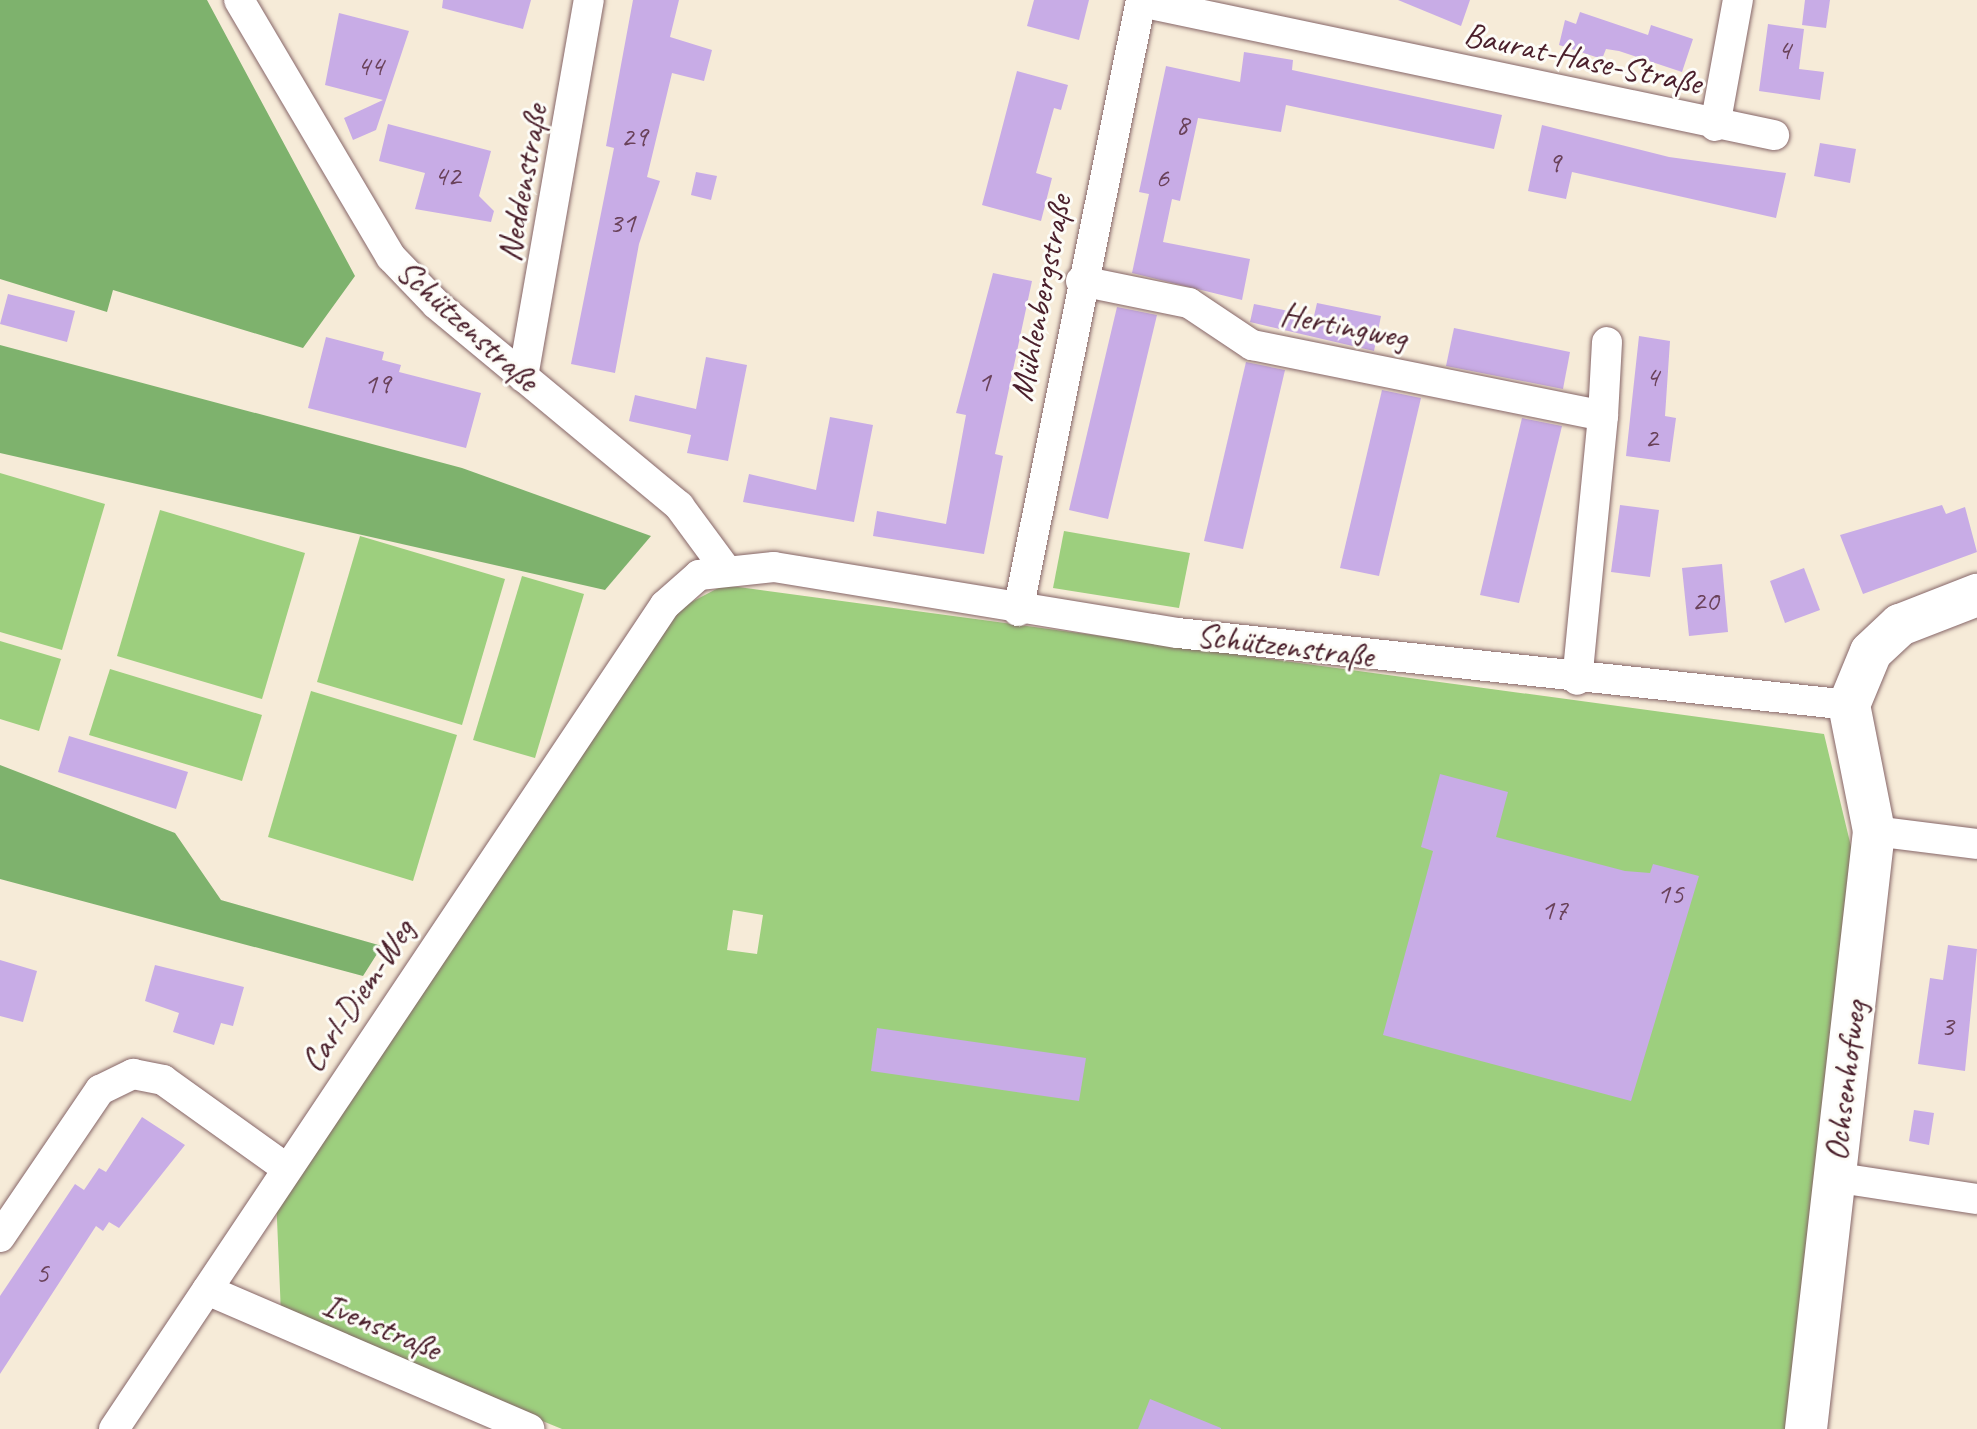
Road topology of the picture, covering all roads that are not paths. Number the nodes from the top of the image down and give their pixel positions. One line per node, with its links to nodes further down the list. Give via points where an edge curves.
1 (239, 0): 9 (street, Schützenstraße, via 391,257)
2 (589, 0): 9 (street, Neddenstraße)
3 (1738, 0): 5 (street)
4 (1141, 1): 5 (street, Baurat-Hase-Straße); 7 (street, Mühlenbergstraße)
5 (1715, 126): 6 (street, Baurat-Hase-Straße)
6 (1774, 135)
7 (1081, 281): 10 (street, Hertingweg, via 1189,303 1252,345); 14 (street, Mühlenbergstraße)
8 (1607, 342): 10 (street)
9 (523, 377): 11 (street, Schützenstraße, via 679,506)
10 (1603, 416): 15 (street)
11 (724, 567): 13 (street, Schützenstraße, via 699,575); 14 (street, Schützenstraße, via 774,567)
12 (1977, 595): 16 (street, via 1900,625 1871,652)
13 (665, 605): 19 (street, Carl-Diem-Weg)
14 (1018, 611): 15 (street, Schützenstraße)
15 (1577, 680): 16 (street, Schützenstraße)
16 (1850, 720): 17 (street, Ochsenhofweg)
17 (1874, 831): 18 (street); 20 (street, Ochsenhofweg)
18 (1977, 844)
19 (286, 1168): 22 (street, via 163,1080 133,1074 100,1090); 23 (street, Carl-Diem-Weg)
20 (1833, 1177): 21 (street); 26 (street, Ochsenhofweg)
21 (1977, 1199)
22 (0, 1237)
23 (207, 1290): 24 (street, Carl-Diem-Weg); 25 (street, Ivenstraße)
24 (114, 1429)
25 (529, 1429)
26 (1806, 1429)

